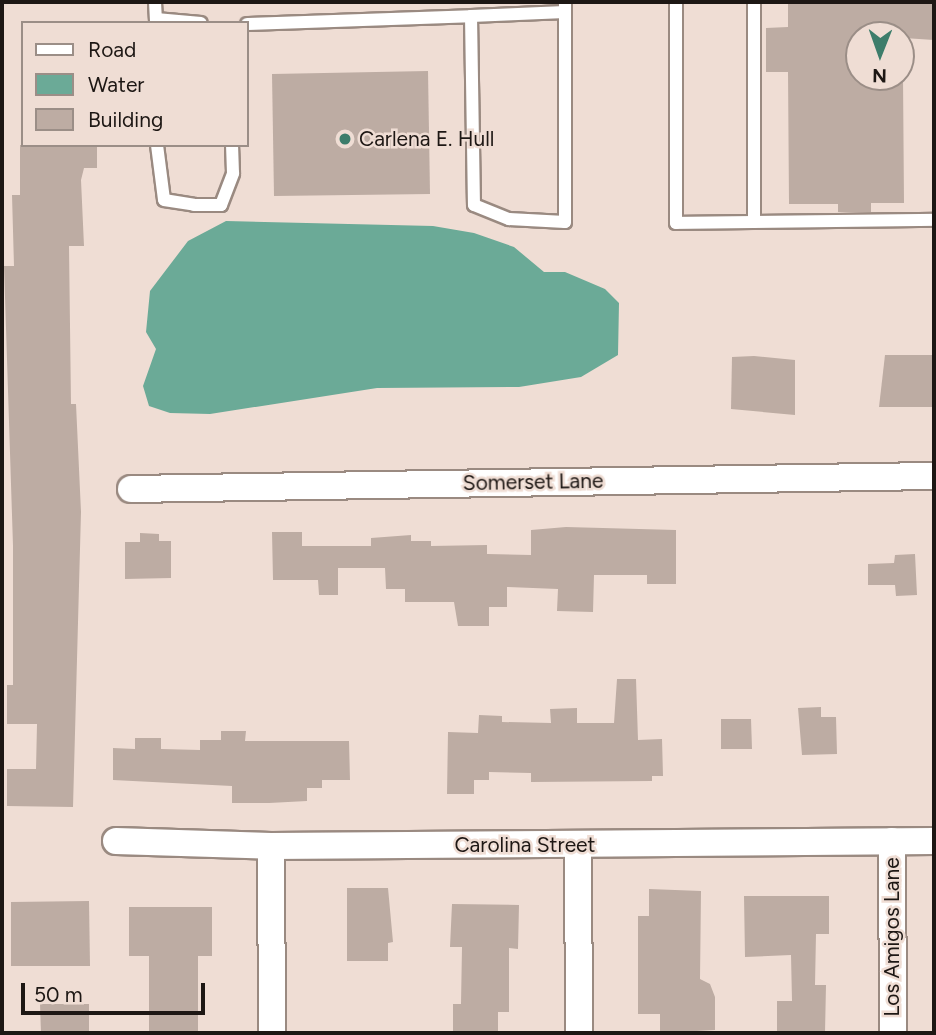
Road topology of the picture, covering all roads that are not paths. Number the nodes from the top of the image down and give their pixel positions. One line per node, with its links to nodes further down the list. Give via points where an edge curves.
1 (155, 2): 6 (lane)
2 (676, 2): 11 (lane, via 676,223)
3 (754, 2): 11 (lane)
4 (565, 7): 5 (lane); 5 (lane, via 565,222 509,219 474,205)
5 (471, 16): 7 (lane)
6 (156, 21)
7 (248, 24)
8 (157, 147): 9 (lane, via 164,200 221,205 233,173)
9 (232, 147)
10 (934, 220): 11 (lane)
11 (754, 222)
12 (934, 476): 13 (street, Somerset Lane)
13 (131, 489)
14 (116, 841): 18 (street, Carolina Street)
15 (892, 841): 16 (street, Carolina Street); 17 (street, Carolina Street); 21 (street, Los Amigos Lane)
16 (934, 841)
17 (578, 845): 18 (street, Carolina Street); 20 (street)
18 (271, 846): 19 (street)
19 (272, 1033)
20 (579, 1033)
21 (893, 1033)

